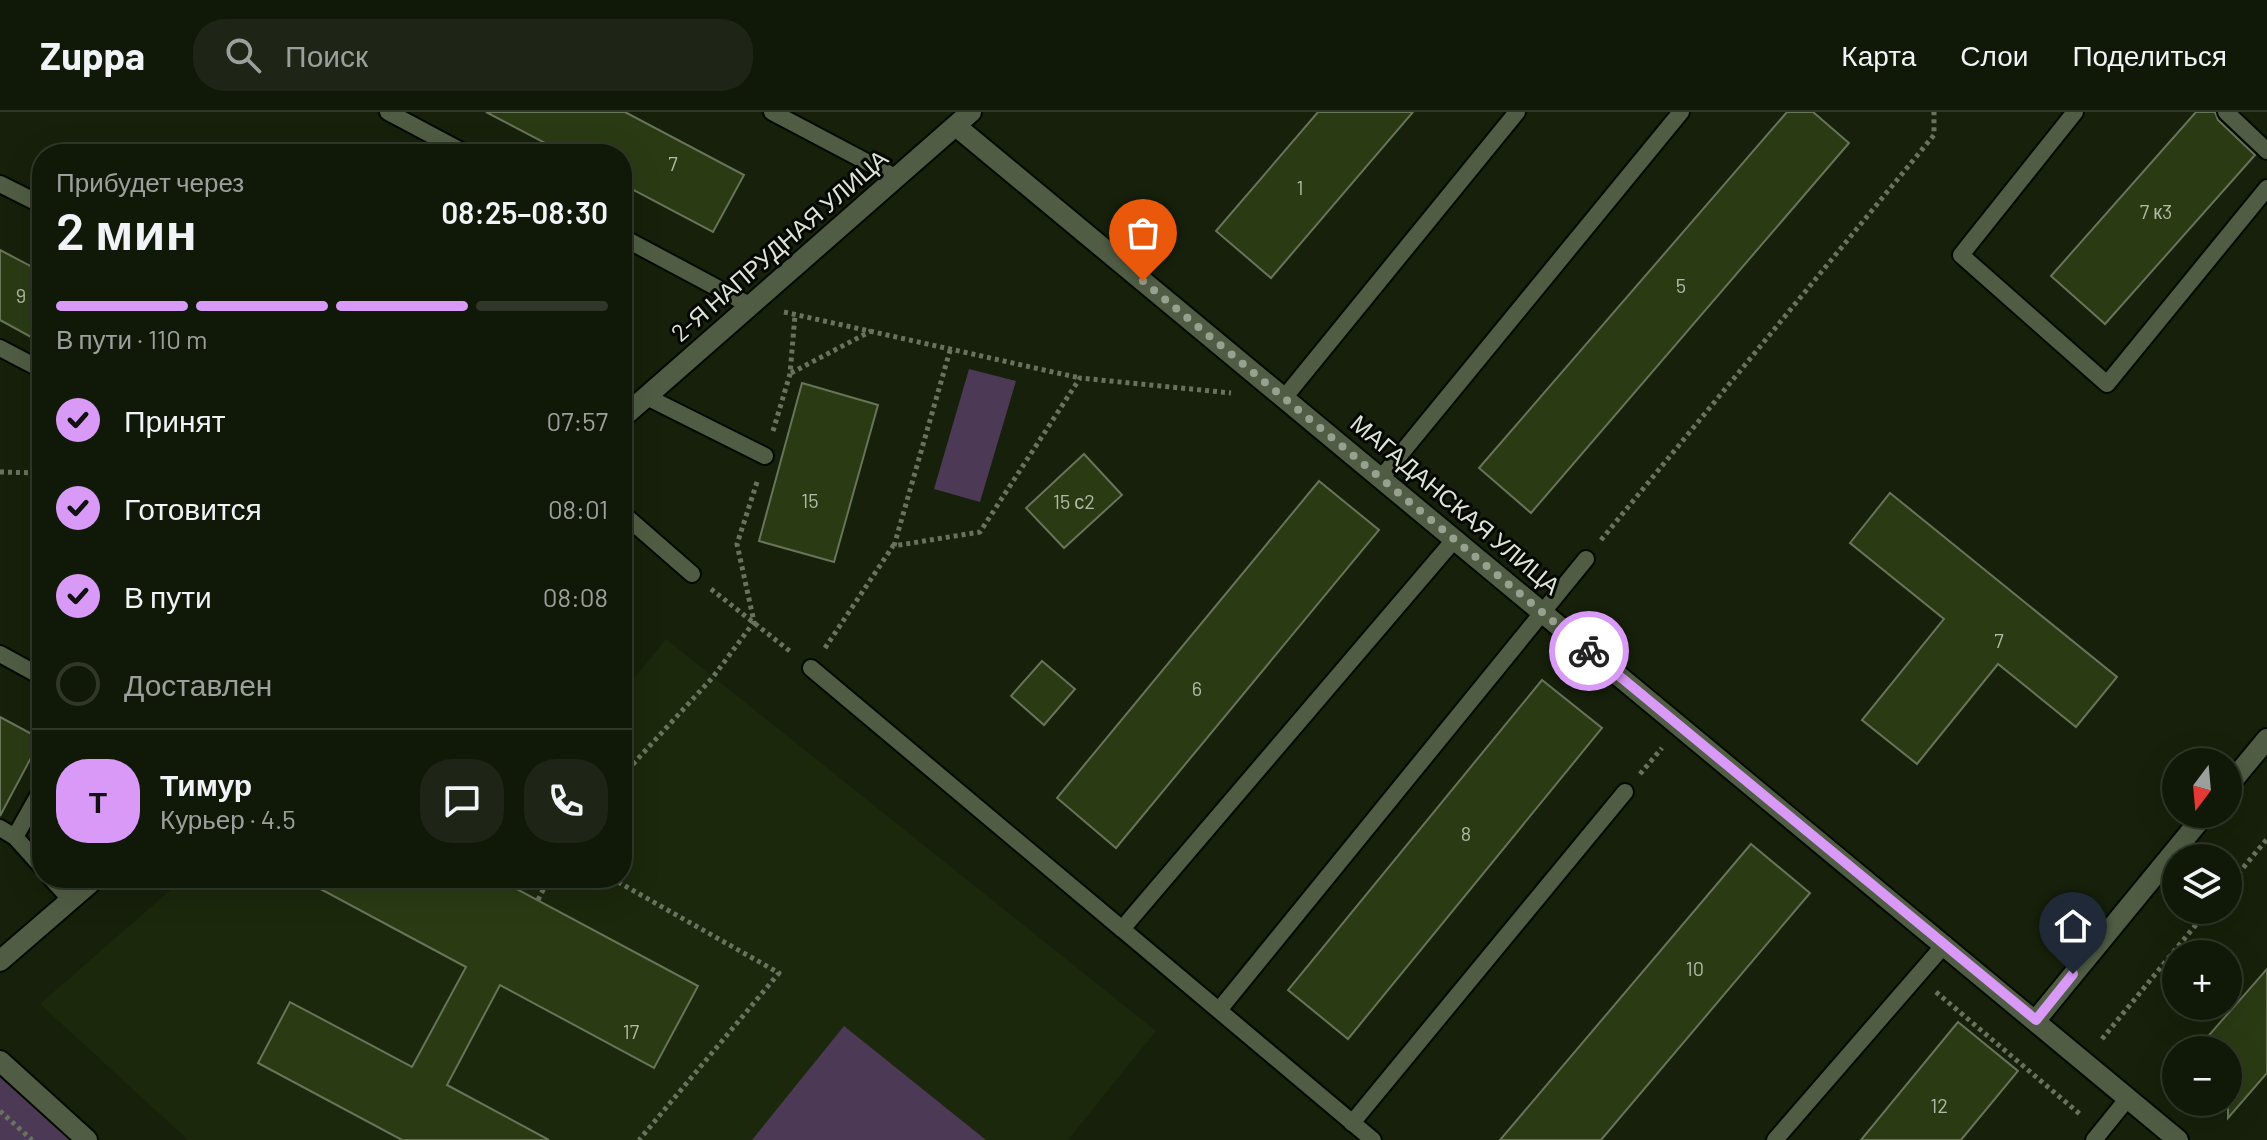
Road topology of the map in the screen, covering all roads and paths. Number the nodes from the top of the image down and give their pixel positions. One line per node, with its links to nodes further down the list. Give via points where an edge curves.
1 (388, 112): 9 (lane)
2 (772, 112): 11 (lane)
3 (1517, 112): 25 (lane)
4 (1681, 112): 30 (lane)
5 (1934, 112): 34 (path, via 1934,135)
6 (2075, 112): 13 (lane, via 1961,255 2107,384)
7 (2226, 112): 10 (lane)
8 (964, 119): 11 (street, 2-Я НАПРУДНАЯ УЛИЦА); 25 (street, МАГАДАНСКАЯ УЛИЦА)
9 (448, 144)
10 (2267, 151)
11 (897, 178): 16 (street, 2-Я НАПРУДНАЯ УЛИЦА)
12 (0, 184): 14 (lane)
13 (2267, 188)
14 (32, 200)
15 (632, 242): 16 (lane)
16 (751, 306): 17 (path); 24 (street, 2-Я НАПРУДНАЯ УЛИЦА)
17 (795, 315): 18 (path); 22 (path)
18 (871, 331): 19 (path); 22 (path)
19 (951, 347): 23 (path); 33 (path)
20 (0, 348): 21 (lane)
21 (32, 365)
22 (790, 374): 27 (path)
23 (1080, 378): 25 (path); 33 (path, via 980,532)
24 (647, 397): 26 (street, 2-Я НАПРУДНАЯ УЛИЦА); 27 (lane)
25 (1284, 398): 30 (street, МАГАДАНСКАЯ УЛИЦА)
26 (632, 410)
27 (765, 456): 37 (path, via 737,544)
28 (0, 472): 29 (path)
29 (32, 473)
30 (1381, 478): 32 (street, МАГАДАНСКАЯ УЛИЦА)
31 (632, 522): 35 (lane)
32 (1454, 540): 36 (street, МАГАДАНСКАЯ УЛИЦА); 58 (lane)
33 (893, 546): 39 (path)
34 (1586, 559): 36 (lane)
35 (692, 574): 37 (path)
36 (1544, 614): 59 (street, МАГАДАНСКАЯ УЛИЦА); 62 (lane)
37 (754, 622): 39 (path); 42 (path, via 713,677)
38 (0, 654): 40 (lane)
39 (811, 668): 58 (lane)
40 (32, 672)
41 (2267, 739): 43 (street)
42 (632, 765)
43 (2242, 769)
44 (1625, 792): 68 (lane)
45 (32, 802): 47 (lane)
46 (2194, 828): 63 (street)
47 (8, 833): 49 (lane)
48 (2267, 839): 50 (path)
49 (32, 857)
50 (2242, 869)
51 (60, 888): 55 (lane)
52 (85, 888): 55 (street)
53 (544, 888): 56 (path)
54 (629, 888): 72 (path, via 779,973)
55 (71, 900): 60 (street)
56 (538, 900)
57 (2197, 924): 65 (path)
58 (1122, 929): 62 (lane)
59 (1945, 944): 61 (lane); 63 (street, МАГАДАНСКАЯ УЛИЦА)
60 (0, 961)
61 (1917, 976): 69 (path); 74 (lane)
62 (1219, 1010): 68 (lane)
63 (2036, 1020): 65 (street, МАГАДАНСКАЯ УЛИЦА)
64 (0, 1061): 71 (street)
65 (2084, 1061): 66 (street, МАГАДАНСКАЯ УЛИЦА)
66 (2128, 1098): 69 (lane); 75 (street, МАГАДАНСКАЯ УЛИЦА)
67 (0, 1111): 70 (path)
68 (1352, 1123): 73 (lane)
69 (2097, 1136)
70 (32, 1140)
71 (87, 1140)
72 (639, 1140)
73 (1373, 1140)
74 (1775, 1140)
75 (2178, 1140)

